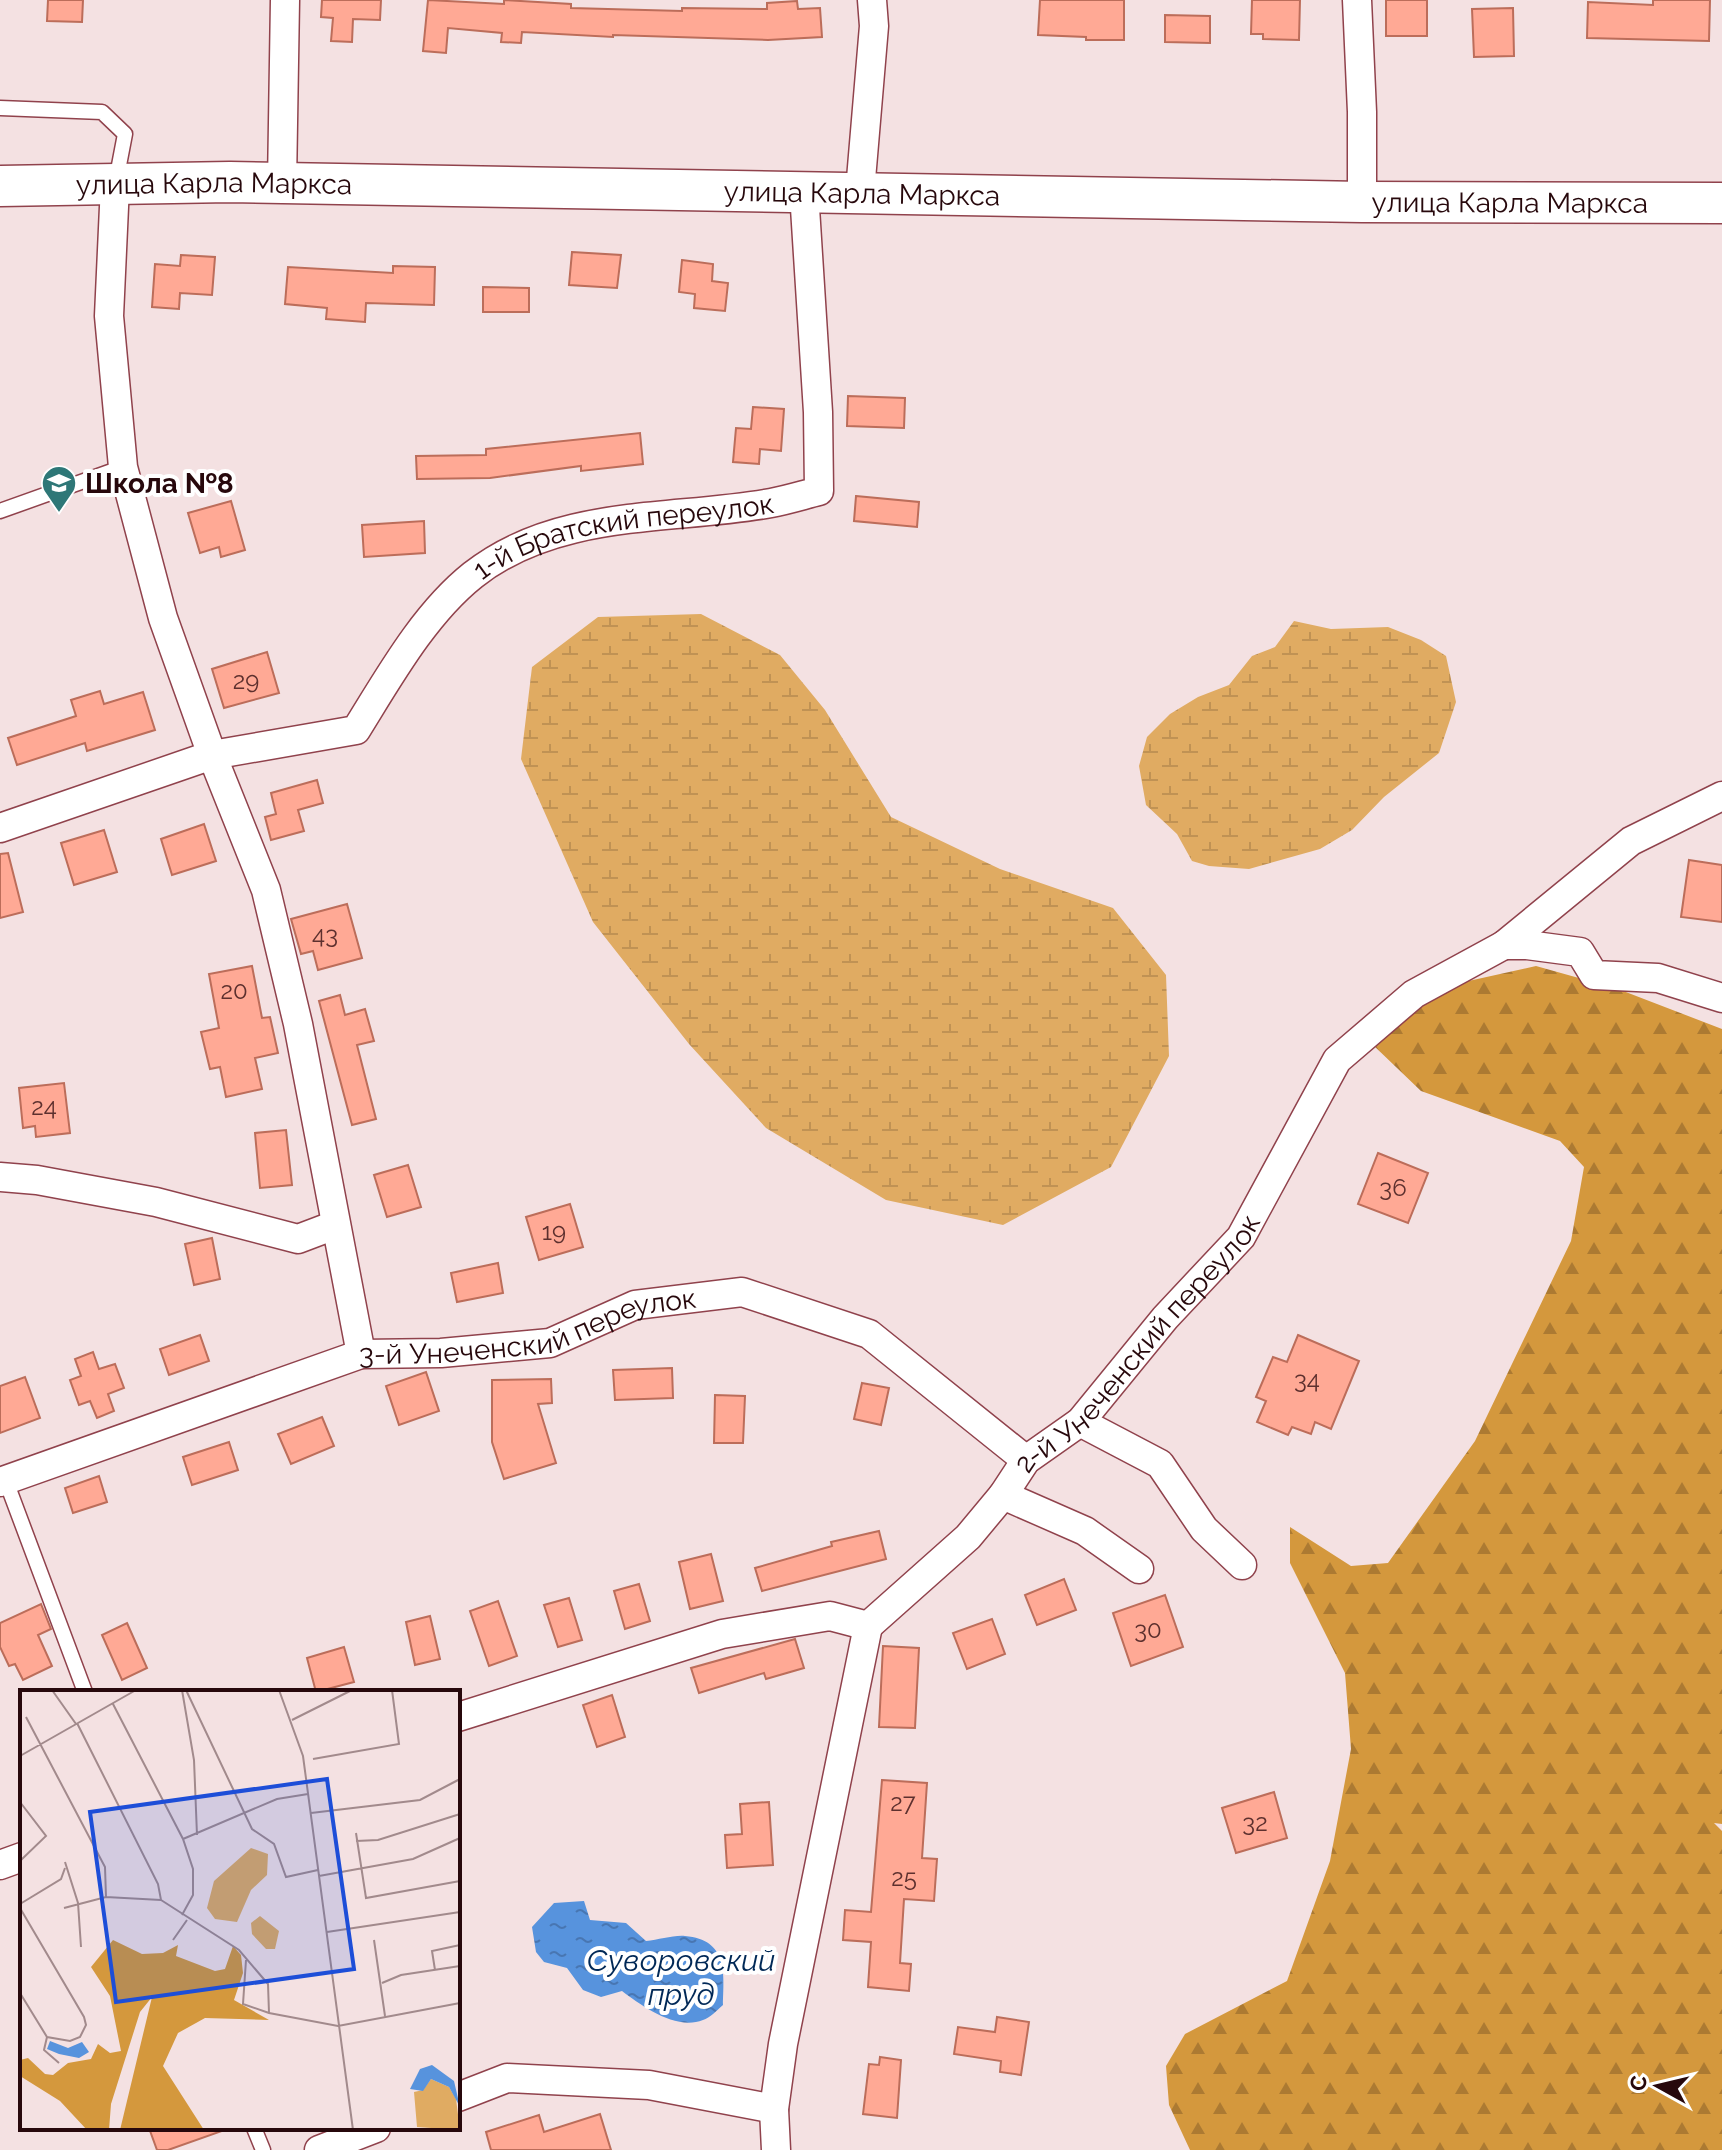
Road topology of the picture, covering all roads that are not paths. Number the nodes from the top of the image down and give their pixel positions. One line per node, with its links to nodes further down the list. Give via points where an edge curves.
1 (285, 0): 5 (street)
2 (872, 0): 8 (street)
3 (1357, 0): 10 (street)
4 (0, 108): 6 (lane, via 102,112 125,134)
5 (282, 184): 6 (main road, улица Карла Маркса); 9 (main road, улица Карла Маркса)
6 (115, 185): 7 (main road, улица Карла Маркса); 12 (street, via 109,316)
7 (0, 186)
8 (860, 191): 9 (main road, улица Карла Маркса); 10 (main road, улица Карла Маркса)
9 (804, 192): 14 (street, 1-й Братский переулок, via 819,491 772,503 581,525 513,550 472,575 420,630 356,730)
10 (1362, 202): 11 (main road, улица Карла Маркса)
11 (1722, 203)
12 (123, 467): 13 (lane); 14 (street, via 163,618)
13 (0, 511)
14 (212, 755): 16 (street, 1-й Братский переулок); 20 (street, via 266,890 298,1024)
15 (1722, 796): 17 (street, 2-й Унеченский переулок, via 1631,841)
16 (0, 828)
17 (1504, 945): 18 (street, via 1580,952 1594,975 1658,978); 22 (street, 2-й Унеченский переулок, via 1414,994 1337,1060 1241,1237 1165,1318)
18 (1722, 998)
19 (0, 1177): 20 (street, via 156,1202 298,1239)
20 (335, 1225): 21 (street)
21 (361, 1354): 23 (street, 3-й Унеченский переулок, via 550,1343 635,1305 742,1292 869,1334); 24 (street, 3-й Унеченский переулок)
22 (1080, 1422): 23 (street, 2-й Унеченский переулок); 26 (street, via 1160,1464 1204,1529)
23 (1026, 1460): 25 (street, 2-й Унеченский переулок)
24 (3, 1482): 29 (lane)
25 (1003, 1495): 27 (street, via 1085,1531); 28 (street, 2-й Унеченский переулок, via 968,1537)
26 (1242, 1565)
27 (1139, 1569)
28 (868, 1626): 30 (street, via 830,1616 722,1634); 34 (street)
29 (84, 1690)
30 (460, 1716)
31 (20, 1858): 32 (street)
32 (0, 1865)
33 (460, 2096): 34 (street, via 507,2078 649,2085)
34 (774, 2109): 39 (street)
35 (255, 2130): 37 (lane)
36 (371, 2130): 38 (street)
37 (263, 2150)
38 (319, 2150)
39 (776, 2150)

